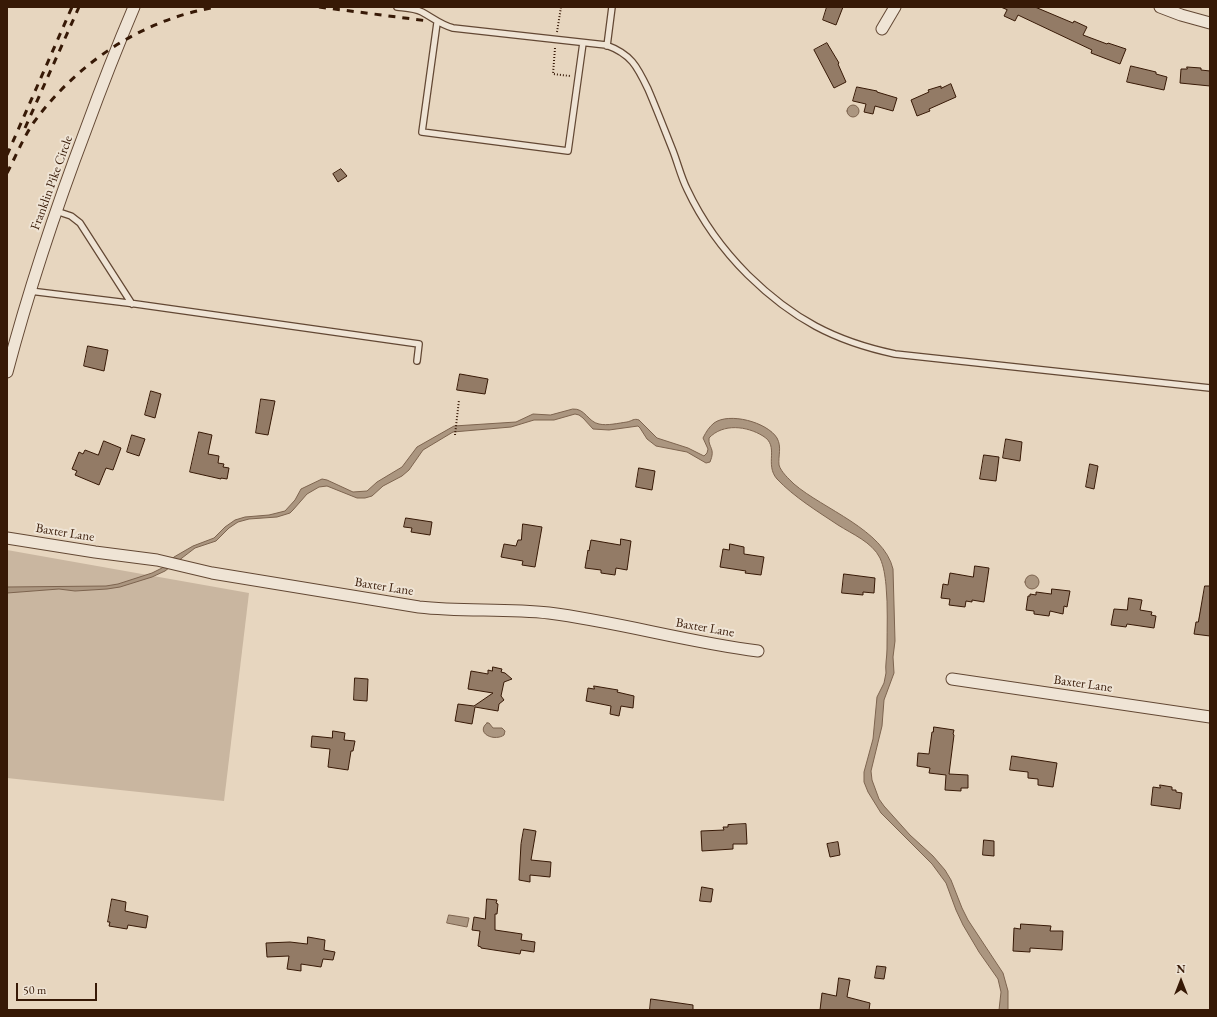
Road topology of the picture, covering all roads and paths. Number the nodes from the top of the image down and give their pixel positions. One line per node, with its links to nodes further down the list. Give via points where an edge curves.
1 (134, 7): 15 (street, Franklin Pike Circle)
2 (397, 7): 7 (lane)
3 (561, 7): 11 (path)
4 (612, 7): 13 (lane)
5 (895, 7): 10 (street)
6 (1160, 7): 9 (street)
7 (422, 10): 8 (lane)
8 (437, 23): 11 (lane, via 453,28); 14 (lane, via 422,132 568,151)
9 (1210, 23)
10 (882, 29)
11 (556, 40): 12 (lane); 14 (path, via 552,74)
12 (583, 42): 13 (lane); 14 (lane)
13 (607, 46): 20 (lane, via 625,54 640,74 686,188 715,238 765,292 806,322 855,344 896,354)
14 (578, 77)
15 (56, 211): 16 (street, Franklin Pike Circle); 17 (lane, via 71,216 80,223)
16 (30, 291): 17 (lane); 19 (street, Franklin Pike Circle)
17 (132, 304): 18 (lane, via 418,344)
18 (417, 361)
19 (7, 372)
20 (1210, 388)
21 (459, 400): 22 (path)
22 (455, 435)
23 (7, 538): 24 (street, Baxter Lane, via 166,562 219,575 419,607 550,614)
24 (758, 651)
25 (952, 679): 26 (street, Baxter Lane)
26 (1210, 717)

